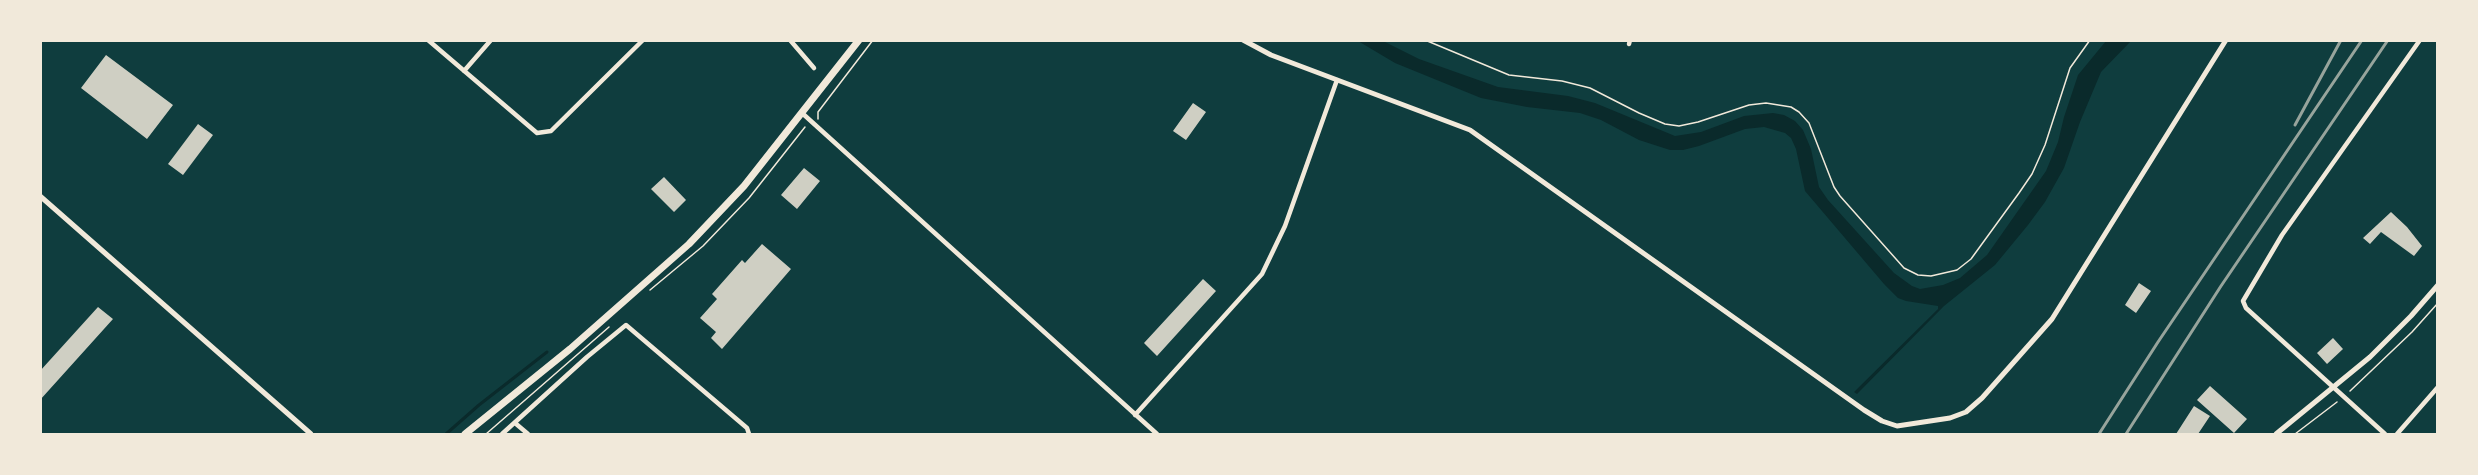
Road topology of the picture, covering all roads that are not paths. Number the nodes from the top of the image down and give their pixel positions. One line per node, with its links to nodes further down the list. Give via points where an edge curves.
1 (428, 40): 10 (street)
2 (491, 40): 10 (street)
3 (643, 40): 10 (street, via 552,131 537,133)
4 (790, 40): 9 (street)
5 (859, 40): 12 (main road)
6 (1243, 40): 11 (street, via 1270,55)
7 (2226, 40): 11 (street, via 2057,312 1982,398 1961,415 1906,426 1889,425 1864,410 1485,139 1453,122)
8 (2420, 40): 16 (street, via 2282,235 2243,301)
9 (814, 68)
10 (464, 71)
11 (1337, 80): 17 (street, via 1285,226 1262,274)
12 (802, 113): 17 (street); 20 (main road, via 744,186 689,244)
13 (40, 196): 19 (street)
14 (2438, 285): 16 (street, via 2411,316)
15 (2438, 387): 27 (street)
16 (2334, 388): 25 (street); 26 (street)
17 (1135, 416): 24 (street)
18 (515, 423): 21 (street); 22 (street); 23 (street, via 626,325 747,428)
19 (311, 435)
20 (465, 435)
21 (502, 435)
22 (528, 435)
23 (749, 435)
24 (1157, 435)
25 (2276, 435)
26 (2385, 435)
27 (2397, 435)

